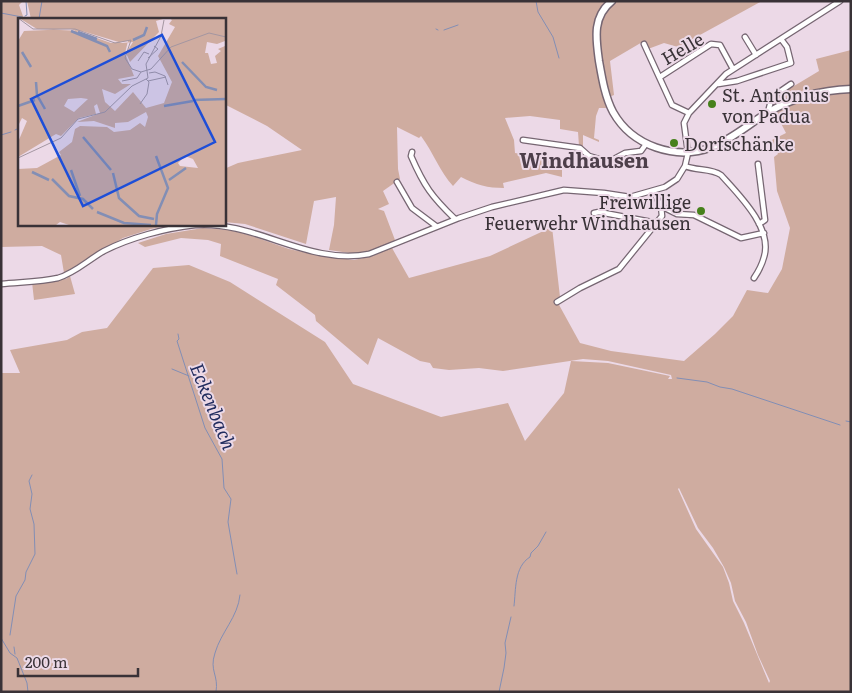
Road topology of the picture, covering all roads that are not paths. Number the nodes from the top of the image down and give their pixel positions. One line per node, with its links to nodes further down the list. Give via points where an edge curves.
1 (612, 1): 15 (main road, via 603,10 596,28 603,84 619,121)
2 (840, 1): 4 (street)
3 (745, 36): 6 (street)
4 (781, 39): 6 (street); 9 (street, via 791,63)
5 (644, 44): 8 (street, Helle)
6 (756, 55): 7 (street)
7 (733, 69): 8 (street, Helle, via 720,45 711,44); 9 (street)
8 (660, 77): 13 (street, Helle, via 672,105)
9 (716, 84): 13 (street)
10 (792, 84): 12 (street, via 772,97)
11 (851, 89): 12 (main road, via 826,91)
12 (768, 112): 17 (main road, via 713,147)
13 (690, 113): 17 (street, via 684,123)
14 (523, 140): 15 (street, via 580,148 590,156 606,161 641,151)
15 (646, 144): 17 (main road, via 666,151)
16 (412, 152): 24 (street, via 426,188)
17 (688, 153): 19 (street)
18 (758, 164): 26 (street, via 765,220)
19 (685, 166): 21 (street, via 677,179); 26 (street, via 721,175 746,203)
20 (397, 182): 27 (street, via 412,208)
21 (653, 191): 22 (street); 24 (street, via 630,197 564,190)
22 (661, 206): 25 (street, via 662,216); 28 (street, via 677,214 704,219 741,238)
23 (594, 213): 25 (street)
24 (455, 219): 27 (street)
25 (657, 223): 31 (street, via 619,269)
26 (759, 224): 28 (street)
27 (436, 226): 30 (street, via 355,257 299,249 242,229 196,225 120,243 58,278)
28 (764, 233): 29 (street, via 764,257)
29 (754, 278)
30 (1, 284)
31 (557, 302)

